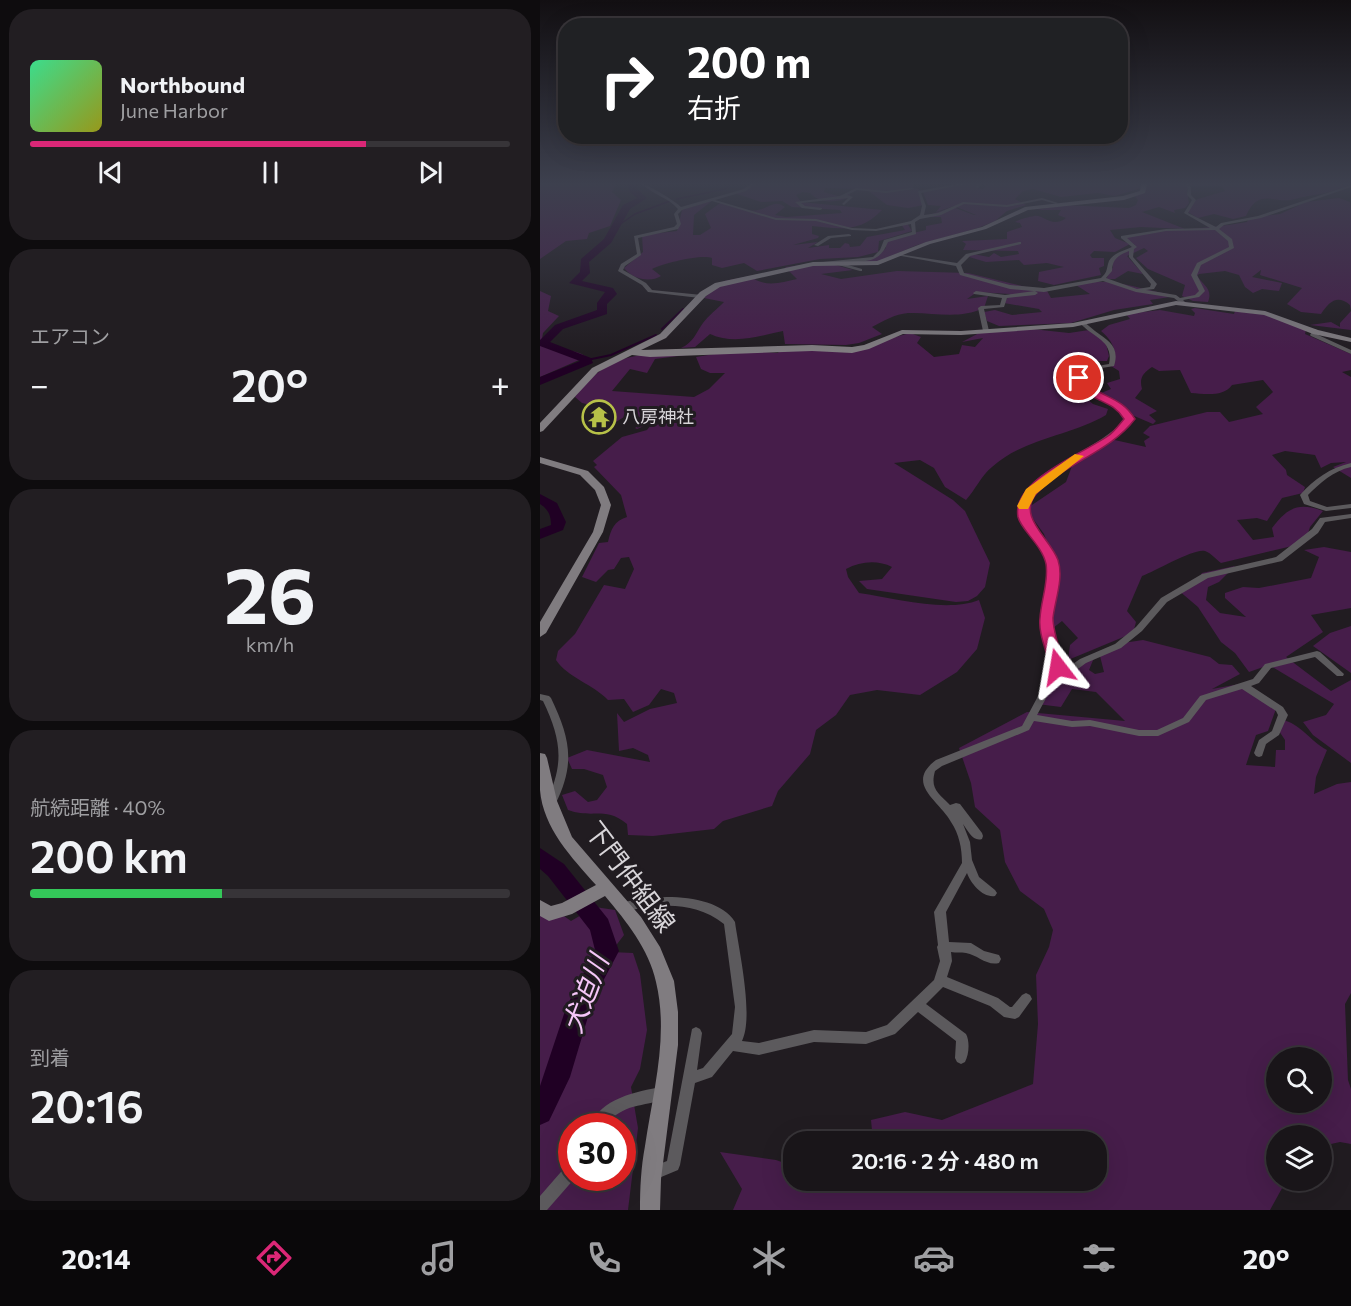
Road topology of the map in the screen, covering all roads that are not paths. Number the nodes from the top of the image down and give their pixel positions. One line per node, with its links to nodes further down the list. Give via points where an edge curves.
1 (637, 240): 25 (street, via 639,255 620,271 650,291)
2 (820, 240): 10 (street)
3 (842, 240): 8 (street)
4 (888, 240): 13 (street, via 874,258)
5 (938, 240): 12 (street)
6 (1128, 240): 11 (street, via 1135,245)
7 (1230, 240): 27 (street, via 1232,248 1199,264 1194,275 1202,291)
8 (846, 243)
9 (1019, 243): 15 (street, via 968,255)
10 (818, 244)
11 (1132, 249): 17 (street, via 1116,255); 21 (street, via 1131,257 1153,281)
12 (898, 255): 14 (street, via 878,263); 15 (street)
13 (813, 264): 14 (street); 25 (street, via 726,282)
14 (840, 264): 16 (street)
15 (957, 265): 23 (street, via 962,274 1010,287)
16 (861, 270)
17 (1103, 279): 19 (street); 23 (street)
18 (1123, 279): 19 (street)
19 (1111, 282): 22 (street)
20 (1161, 284): 21 (street)
21 (1152, 288): 22 (street)
22 (1136, 290): 27 (street)
23 (1054, 291): 26 (street)
24 (976, 292): 26 (street)
25 (700, 296): 32 (street, via 669,331)
26 (1005, 297): 29 (street, via 1002,306 981,308)
27 (1182, 301): 28 (street); 30 (street, via 1265,313)
28 (1083, 323): 29 (street); 41 (street, via 1105,338 1112,347 1114,362 1082,370 1080,382 1093,394 1123,408 1129,419 1113,437 1067,463 1031,492 1023,507 1024,520 1039,536 1052,560 1054,571 1046,621 1057,657)
29 (986, 331): 32 (street, via 902,332 852,350)
30 (1315, 331): 31 (street); 33 (street, via 1313,335)
31 (1351, 340)
32 (631, 352): 34 (street, via 595,370)
33 (1351, 352)
34 (540, 429)
35 (540, 460): 39 (street, via 584,473 600,489 606,505 598,532)
36 (1351, 465): 37 (street, via 1342,466 1304,495 1307,502 1326,509)
37 (1351, 506)
38 (1351, 516): 41 (street, via 1323,520 1279,559 1205,576 1164,600 1118,646 1083,661)
39 (540, 633)
40 (1340, 674): 42 (street, via 1312,653 1268,666 1256,681)
41 (1055, 681): 44 (street, via 1042,692)
42 (1245, 686): 44 (street, via 1203,698 1186,720 1158,733); 45 (street, via 1283,715 1276,733 1262,742)
43 (540, 697): 47 (street, via 546,698 555,715 564,755 562,783)
44 (1033, 718): 48 (street, via 1026,728 1012,736 931,769 928,785 934,799)
45 (1259, 753)
46 (540, 758): 47 (street, 下門仲組線)
47 (549, 804): 51 (street, 下門仲組線, via 567,841)
48 (948, 809): 49 (street, via 956,807); 50 (street, via 959,826)
49 (978, 836)
50 (967, 860): 52 (street, via 975,880); 55 (street, via 939,912)
51 (605, 888): 53 (street, via 549,914); 54 (street, 下門仲組線)
52 (991, 892)
53 (540, 906)
54 (621, 907): 61 (street, via 648,900 703,904 729,922 741,1008 738,1036); 64 (street, 下門仲組線, via 655,954 667,995 668,1042)
55 (943, 947): 56 (street, via 971,948); 57 (street, via 946,961)
56 (995, 959)
57 (940, 980): 58 (street, via 994,1002 1008,1013 1015,1013); 59 (street)
58 (1026, 999)
59 (918, 1005): 61 (street, via 891,1030 866,1038 814,1036 759,1049); 62 (street, via 962,1038)
60 (696, 1033): 63 (street)
61 (731, 1045): 63 (street, via 707,1073)
62 (961, 1058)
63 (689, 1078): 66 (street, via 673,1165)
64 (662, 1093): 65 (street, via 628,1101); 66 (street, 下門仲組線)
65 (609, 1113)
66 (651, 1174): 69 (street, 下門仲組線)
67 (558, 1186): 68 (street)
68 (540, 1207)
69 (650, 1210)

